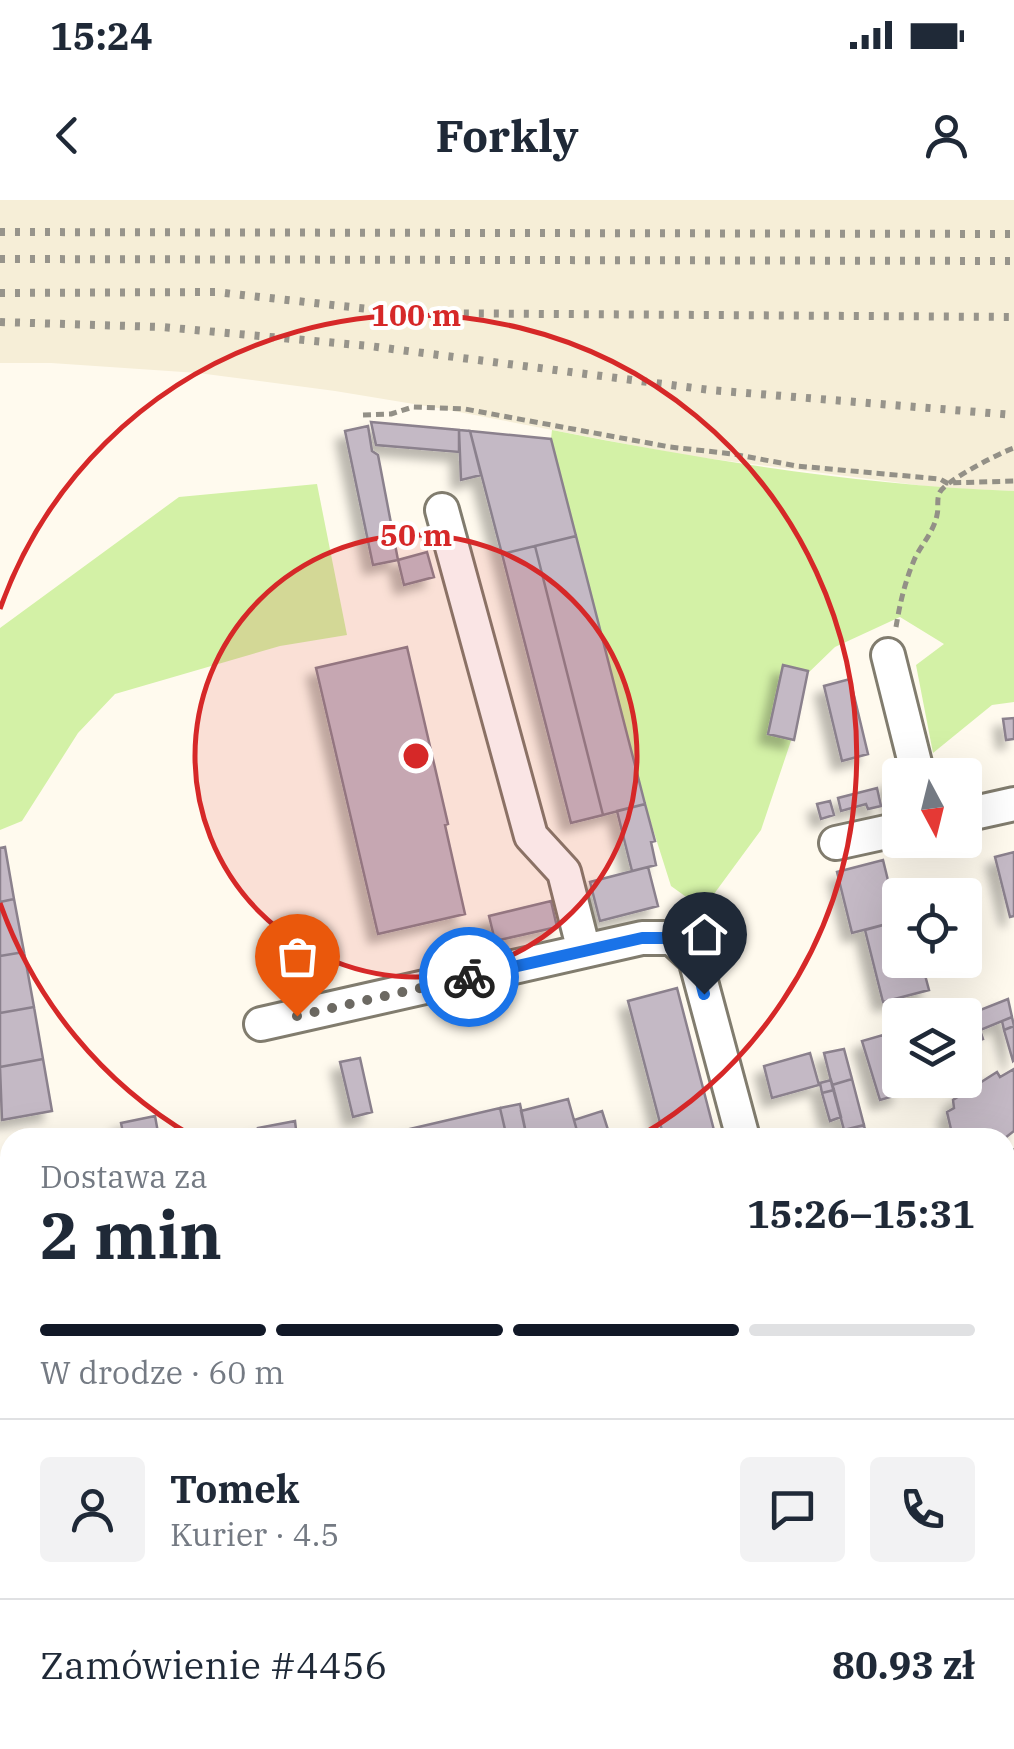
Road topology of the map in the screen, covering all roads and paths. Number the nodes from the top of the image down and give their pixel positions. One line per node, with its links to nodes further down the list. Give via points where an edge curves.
1 (362, 414): 4 (path, via 465,409 670,448)
2 (1014, 448): 4 (path)
3 (1014, 481): 4 (path)
4 (947, 483): 6 (path, via 902,590)
5 (442, 510): 12 (street, via 531,836 564,872)
6 (888, 654): 7 (street)
7 (914, 758)
8 (1014, 804): 9 (street)
9 (982, 811)
10 (882, 833): 11 (street)
11 (836, 843)
12 (584, 951): 13 (street); 14 (street, via 672,938 695,958)
13 (262, 1024)
14 (740, 1128)

